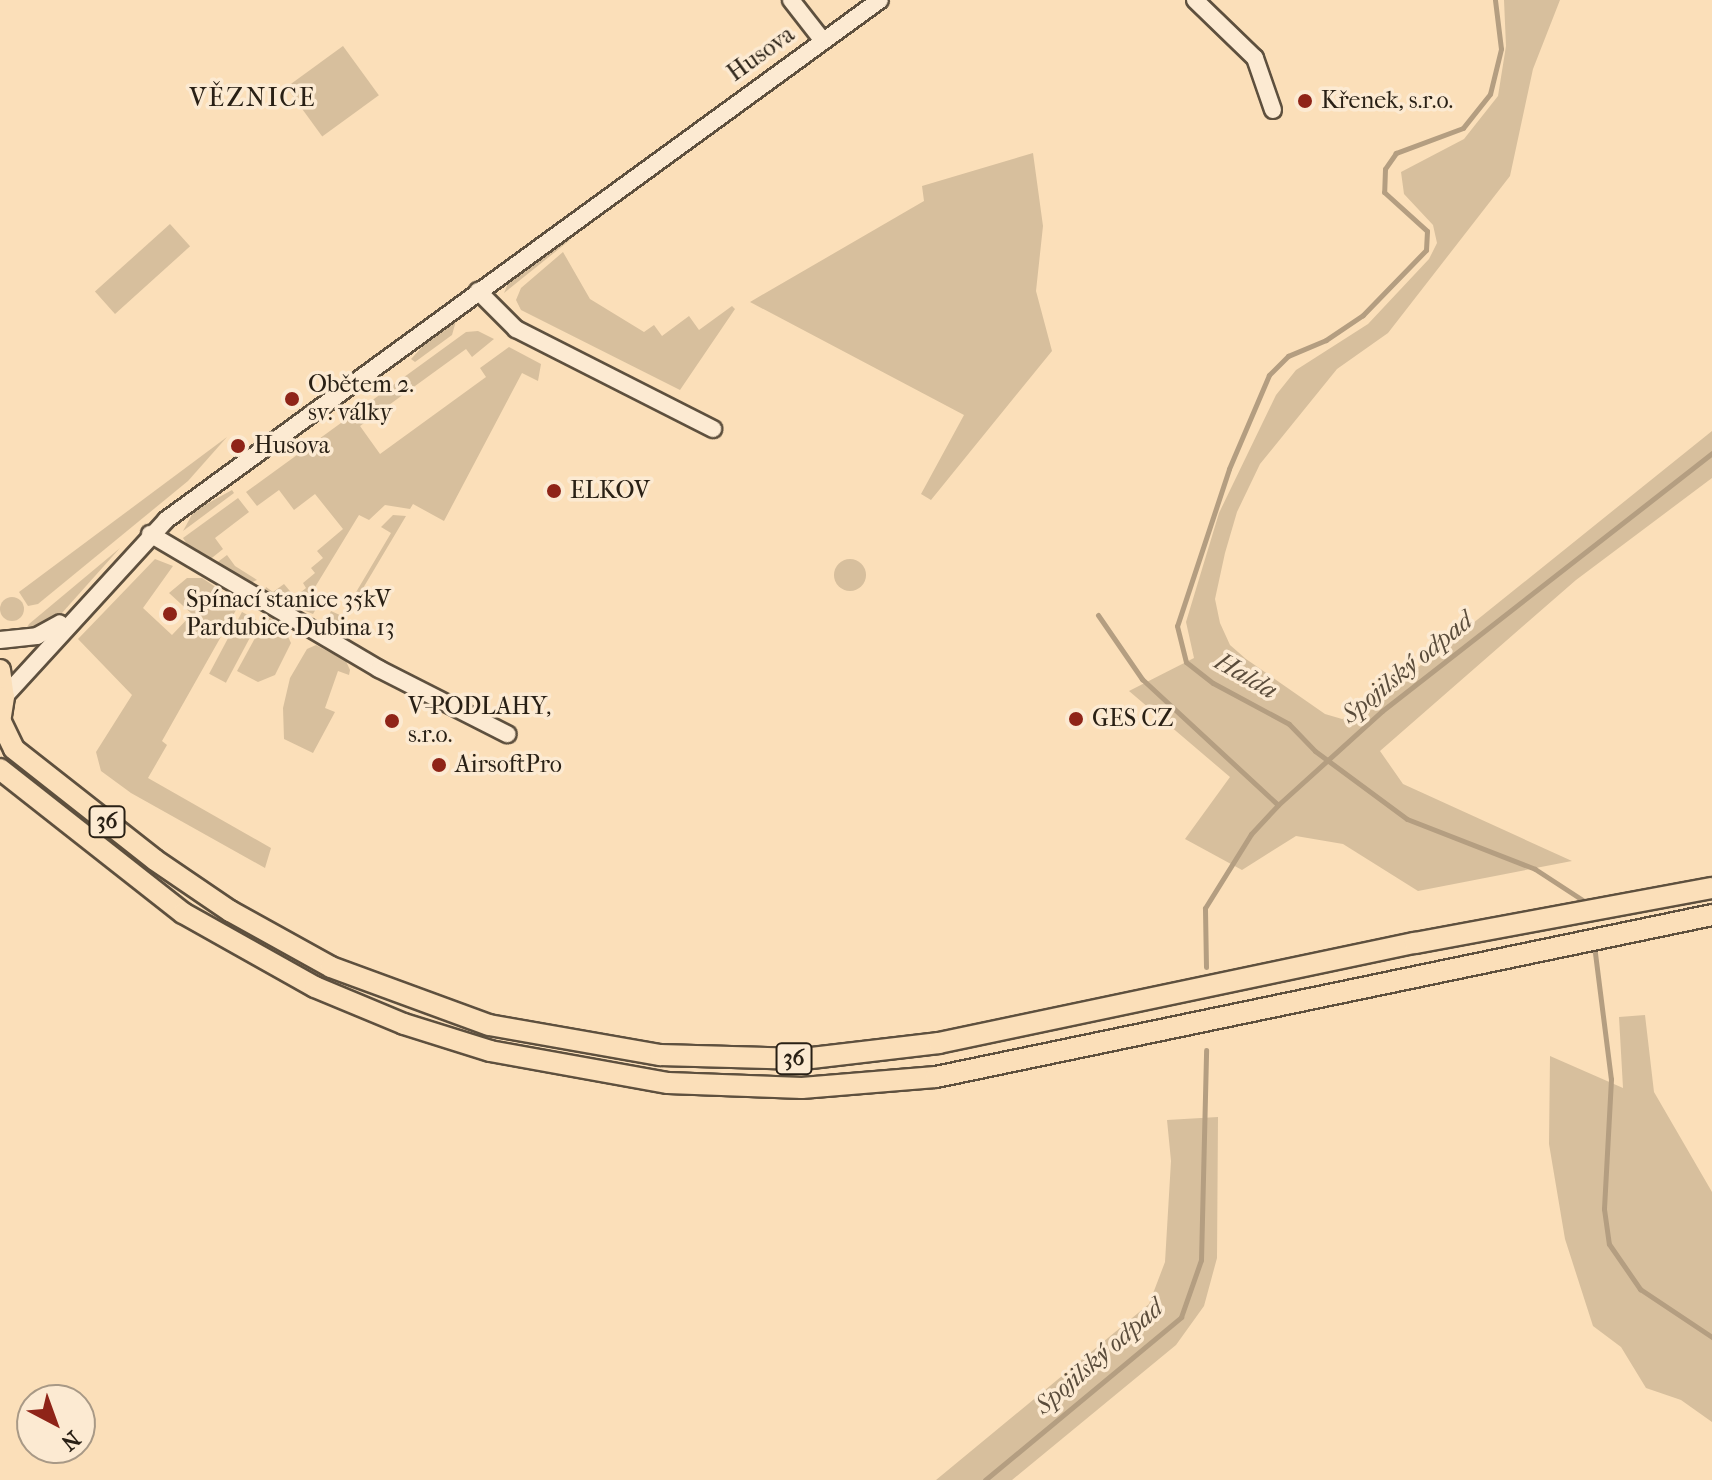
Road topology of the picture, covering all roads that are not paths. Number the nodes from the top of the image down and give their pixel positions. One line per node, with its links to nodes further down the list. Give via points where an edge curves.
1 (791, 0): 5 (street)
2 (880, 0): 5 (street, Husova)
3 (1195, 0): 4 (street)
4 (1213, 6): 6 (street, via 1255,58)
5 (823, 41): 7 (street, Husova)
6 (1273, 110)
7 (478, 291): 8 (street, via 516,329); 9 (street, Husova)
8 (713, 429)
9 (150, 534): 10 (street, Husova); 15 (street, via 338,646)
10 (103, 584): 11 (street, Husova, via 44,633); 13 (street, Husova)
11 (0, 640)
12 (0, 670): 13 (main road, 36)
13 (4, 697): 14 (main road, 36)
14 (0, 720): 17 (main road, 36, via 14,749 155,860 294,948 448,1013 616,1050 756,1060 894,1050)
15 (507, 734)
16 (0, 769): 18 (main road, 36, via 183,913 304,982 447,1038 623,1078 772,1089 936,1077)
17 (1712, 888)
18 (1712, 915)

